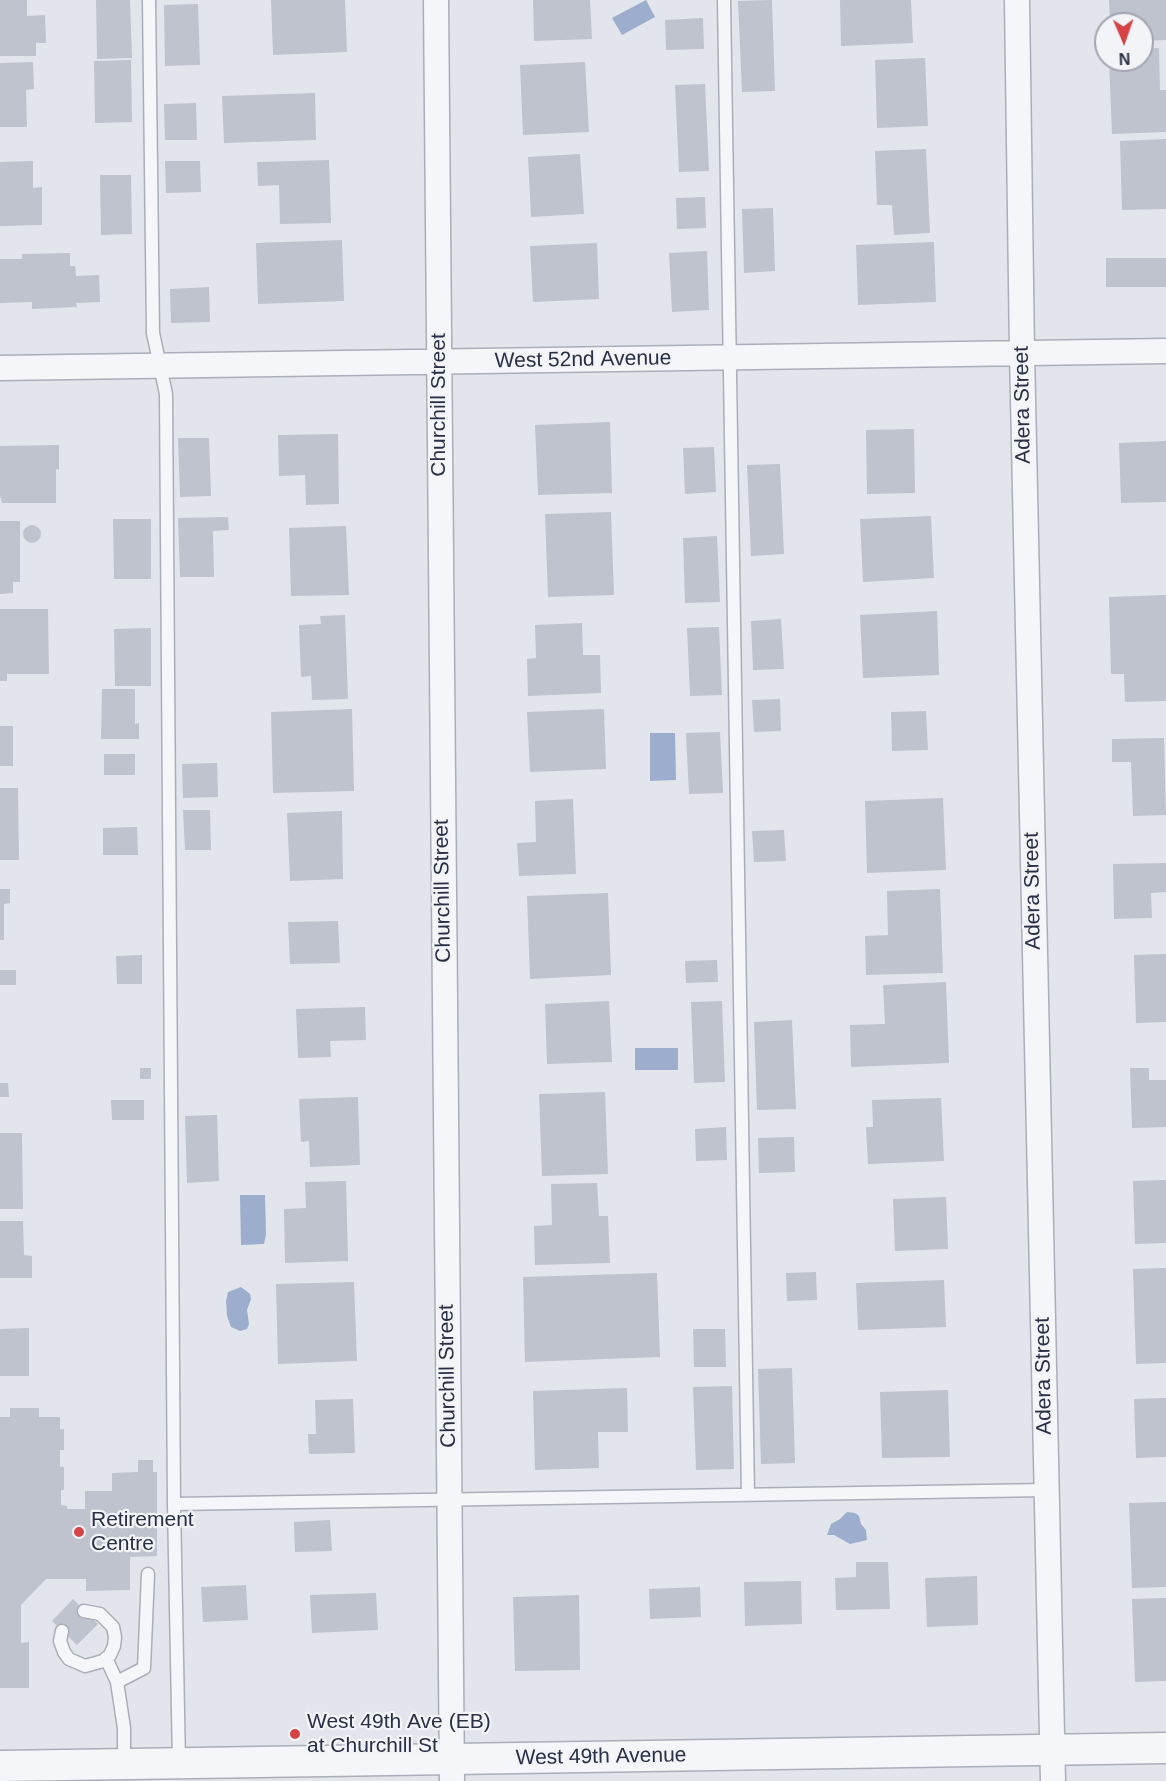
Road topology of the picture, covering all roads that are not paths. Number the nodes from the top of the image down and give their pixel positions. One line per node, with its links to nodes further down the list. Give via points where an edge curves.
1 (149, 0): 9 (lane, via 153,333)
2 (436, 0): 8 (street, Churchill Street)
3 (724, 0): 7 (lane)
4 (1017, 0): 6 (street, Adera Street)
5 (1166, 351): 6 (street, West 52nd Avenue)
6 (1022, 353): 7 (street, West 52nd Avenue); 11 (street, Adera Street)
7 (729, 358): 8 (street, West 52nd Avenue); 12 (lane)
8 (439, 362): 9 (street, West 52nd Avenue); 13 (street, Churchill Street)
9 (160, 365): 10 (street, West 52nd Avenue); 14 (lane, via 166,394)
10 (0, 368)
11 (1046, 1490): 12 (lane); 21 (street, Adera Street)
12 (748, 1495): 13 (lane)
13 (449, 1500): 14 (lane); 25 (street, Churchill Street)
14 (174, 1504): 22 (lane)
15 (148, 1574): 19 (lane, via 144,1668)
16 (84, 1611): 18 (lane, via 100,1614 113,1628 114,1646)
17 (62, 1631): 18 (lane, via 64,1652 76,1664 94,1665)
18 (106, 1658): 19 (lane)
19 (117, 1682): 23 (lane, via 124,1728)
20 (1166, 1748): 21 (street, West 49th Avenue)
21 (1053, 1750): 25 (street, West 49th Avenue); 26 (street, Adera Street)
22 (179, 1764): 23 (street, West 49th Avenue); 25 (street, West 49th Avenue)
23 (124, 1765): 24 (street, West 49th Avenue)
24 (0, 1766)
25 (452, 1770)
26 (1053, 1781)

